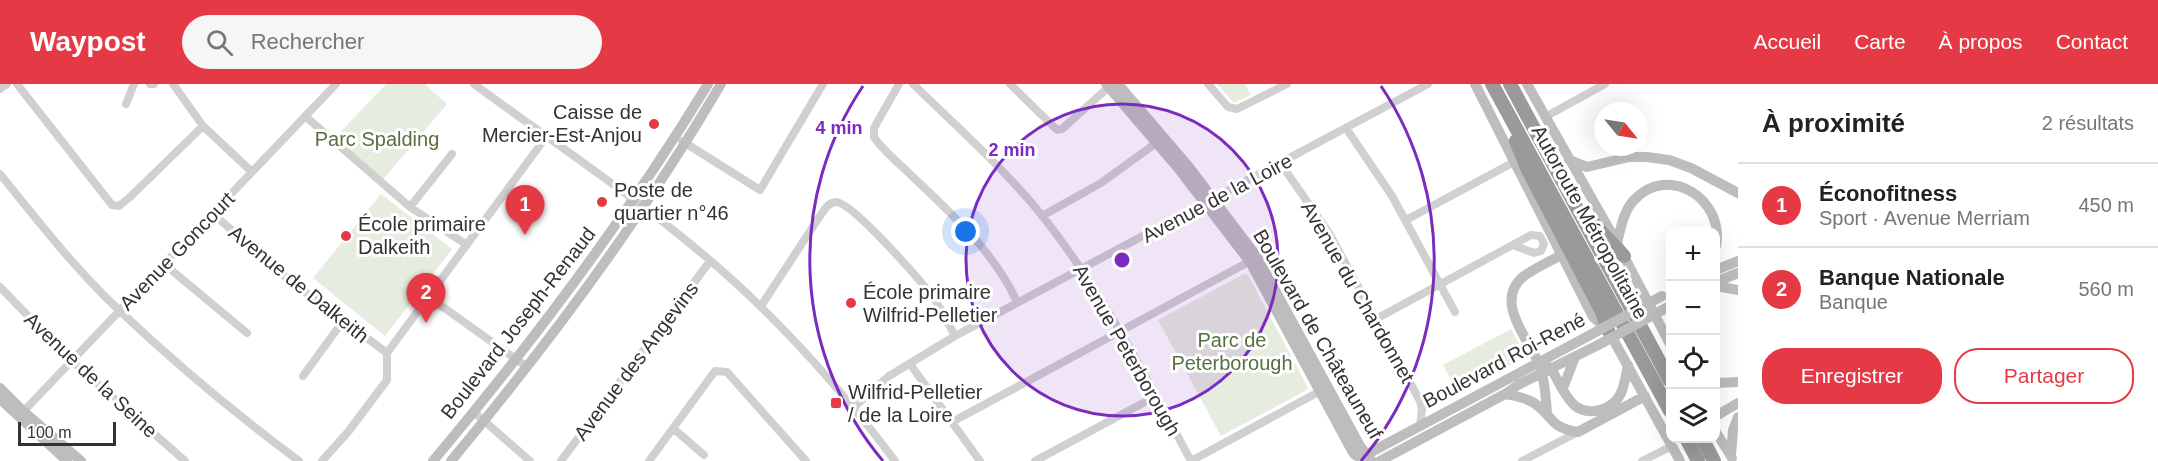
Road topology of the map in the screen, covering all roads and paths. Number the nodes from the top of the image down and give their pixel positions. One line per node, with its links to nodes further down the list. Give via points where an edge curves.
1 (7, 84): 23 (street)
2 (17, 84): 27 (street, via 112,205 119,206)
3 (134, 84): 24 (street)
4 (173, 84): 27 (street)
5 (336, 84): 25 (street, Avenue Goncourt)
6 (474, 84): 29 (street)
7 (708, 84): 30 (street, Boulevard Joseph-Renaud)
8 (721, 84): 32 (street, Boulevard Joseph-Renaud)
9 (823, 84): 32 (street, via 760,190)
10 (899, 84): 70 (street, via 874,128 874,137 982,248 1008,282)
11 (912, 84): 46 (street, Avenue Peterborough)
12 (1010, 84): 21 (street, via 1057,130)
13 (1208, 84): 14 (street, via 1232,110)
14 (1287, 84)
15 (1428, 84): 22 (street, Avenue de la Loire)
16 (1475, 84): 35 (street)
17 (1492, 84): 78 (highway, via 1528,170 1600,307); 102 (highway, Autoroute Métropolitaine)
18 (1510, 84): 39 (highway, Autoroute Métropolitaine)
19 (1527, 84): 26 (street)
20 (1605, 84): 26 (street)
21 (1111, 85): 31 (street, Boulevard de Châteauneuf)
22 (1411, 88): 28 (street, Avenue de la Loire)
23 (0, 89)
24 (126, 104)
25 (305, 116): 37 (street, Avenue Goncourt); 43 (street)
26 (1545, 117): 34 (street)
27 (203, 126): 37 (street)
28 (1346, 128): 36 (street, Avenue de la Loire); 47 (street)
29 (546, 137): 41 (street); 49 (street)
30 (675, 138): 32 (street); 41 (street, Boulevard Joseph-Renaud)
31 (1161, 139): 42 (street, Boulevard de Châteauneuf); 46 (street, via 1101,183)
32 (686, 143): 44 (street, Boulevard Joseph-Renaud)
33 (452, 154): 43 (street)
34 (1569, 160): 40 (street, via 1587,167 1631,157 1669,160); 52 (street)
35 (1514, 162): 47 (street); 54 (street)
36 (1281, 164): 42 (street, Avenue de la Loire); 76 (street, Avenue du Chardonnet, via 1329,233)
37 (252, 172): 45 (street, Avenue Goncourt)
38 (0, 174): 74 (street)
39 (1568, 191): 52 (highway); 91 (highway, Autoroute Métropolitaine)
40 (1738, 193)
41 (634, 200): 44 (street); 50 (street, Boulevard Joseph-Renaud)
42 (1210, 201): 55 (street, Boulevard de Châteauneuf); 60 (street, Avenue de la Loire)
43 (410, 207): 49 (street)
44 (643, 208): 53 (street, Boulevard Joseph-Renaud); 56 (street)
45 (212, 213): 58 (street, Avenue Goncourt); 77 (street, Avenue de Dalkeith)
46 (1042, 216): 60 (street, Avenue Peterborough)
47 (1406, 220): 63 (street)
48 (1716, 227): 52 (street, via 1707,205 1688,190 1668,185 1648,190 1633,202 1624,216)
49 (467, 245): 68 (street)
50 (601, 246): 53 (street); 69 (street, Boulevard Joseph-Renaud)
51 (1512, 246): 63 (street)
52 (1620, 250): 81 (street)
53 (611, 253): 72 (street, Boulevard Joseph-Renaud)
54 (1561, 255): 78 (street, via 1593,317); 90 (street, via 1523,277 1513,295 1513,312)
55 (1253, 260): 79 (street); 97 (street, Boulevard de Châteauneuf)
56 (710, 261): 71 (street); 130 (street, Avenue des Angevins)
57 (1738, 261): 59 (street)
58 (164, 264): 74 (street, Avenue Goncourt); 80 (street)
59 (1720, 268)
60 (1082, 269): 70 (street, Avenue de la Loire); 79 (street, Avenue Peterborough)
61 (1738, 273): 62 (street)
62 (1720, 282)
63 (1439, 285): 75 (street); 76 (street)
64 (1720, 285): 66 (street)
65 (0, 287): 86 (street, Avenue de la Seine)
66 (1738, 290)
67 (1666, 294): 90 (street, Boulevard Roi-René, bridge, via 1592,334)
68 (429, 297): 83 (street); 85 (street)
69 (561, 301): 72 (street); 85 (street, Boulevard Joseph-Renaud)
70 (1017, 303): 82 (street, Avenue de la Loire)
71 (760, 306): 82 (street, via 822,213 829,204 837,202 860,218 934,297); 104 (street)
72 (572, 308): 89 (street, Boulevard Joseph-Renaud)
73 (1666, 308): 84 (street, Boulevard Roi-René, bridge)
74 (119, 311): 86 (street, Avenue Goncourt); 125 (street, via 239,417)
75 (1455, 312)
76 (1376, 319): 112 (street, Avenue du Chardonnet, via 1421,404)
77 (343, 321): 83 (street, Avenue de Dalkeith); 92 (street)
78 (1608, 330): 88 (street)
79 (1121, 332): 99 (street, Avenue Peterborough); 111 (street)
80 (247, 333)
81 (1666, 335)
82 (955, 336): 87 (street, Avenue de la Loire)
83 (387, 353): 126 (street, via 387,380)
84 (1575, 357): 90 (street, Boulevard Roi-René); 96 (street)
85 (516, 359): 89 (street); 105 (street, Boulevard Joseph-Renaud)
86 (72, 361): 106 (street, Avenue Goncourt); 124 (street, Avenue de la Seine)
87 (910, 364): 104 (street, Avenue de la Loire, via 889,376); 111 (street)
88 (1628, 365): 96 (street, via 1620,395 1604,409 1579,408); 100 (street)
89 (527, 367): 110 (street, Boulevard Joseph-Renaud)
90 (1544, 368): 96 (street); 98 (street, Boulevard Roi-René); 107 (street); 112 (street, Boulevard Roi-René)
91 (1666, 372)
92 (303, 376)
93 (1738, 382): 94 (street)
94 (1720, 383)
95 (0, 388): 106 (street)
96 (1563, 388)
97 (1324, 389): 121 (street, Boulevard de Châteauneuf); 136 (street)
98 (1505, 394): 107 (street, via 1525,398); 137 (street, Boulevard Roi-René)
99 (1156, 396): 135 (street); 136 (street, Avenue Peterborough)
100 (1645, 396): 114 (street); 118 (street)
101 (0, 399): 106 (street)
102 (1666, 402)
103 (1738, 403): 108 (street)
104 (854, 407): 133 (street)
105 (474, 412): 110 (street); 127 (street, Boulevard Joseph-Renaud)
106 (20, 414): 122 (street); 123 (street)
107 (1547, 414): 114 (street, via 1557,426)
108 (1720, 414)
109 (1738, 417): 120 (street, via 1733,430)
110 (484, 421): 128 (street, Boulevard Joseph-Renaud); 129 (street)
111 (952, 422): 134 (street)
112 (1420, 426): 121 (street, Boulevard Roi-René)
113 (674, 429): 119 (street); 131 (street); 132 (street, via 719,370 727,372)
114 (1578, 432): 138 (street)
115 (1720, 438): 120 (street)
116 (1689, 443): 141 (highway)
117 (1705, 443): 142 (highway)
118 (1672, 446): 139 (street); 140 (street)
119 (704, 454)
120 (1732, 458)
121 (1365, 459)
122 (67, 461)
123 (81, 461)
124 (185, 461)
125 (300, 461)
126 (322, 461)
127 (433, 461)
128 (451, 461)
129 (530, 461)
130 (561, 461)
131 (649, 461)
132 (806, 461)
133 (895, 461)
134 (980, 461)
135 (1035, 461)
136 (1191, 461)
137 (1380, 461)
138 (1522, 461)
139 (1642, 461)
140 (1680, 461)
141 (1698, 461)
142 (1714, 461)

